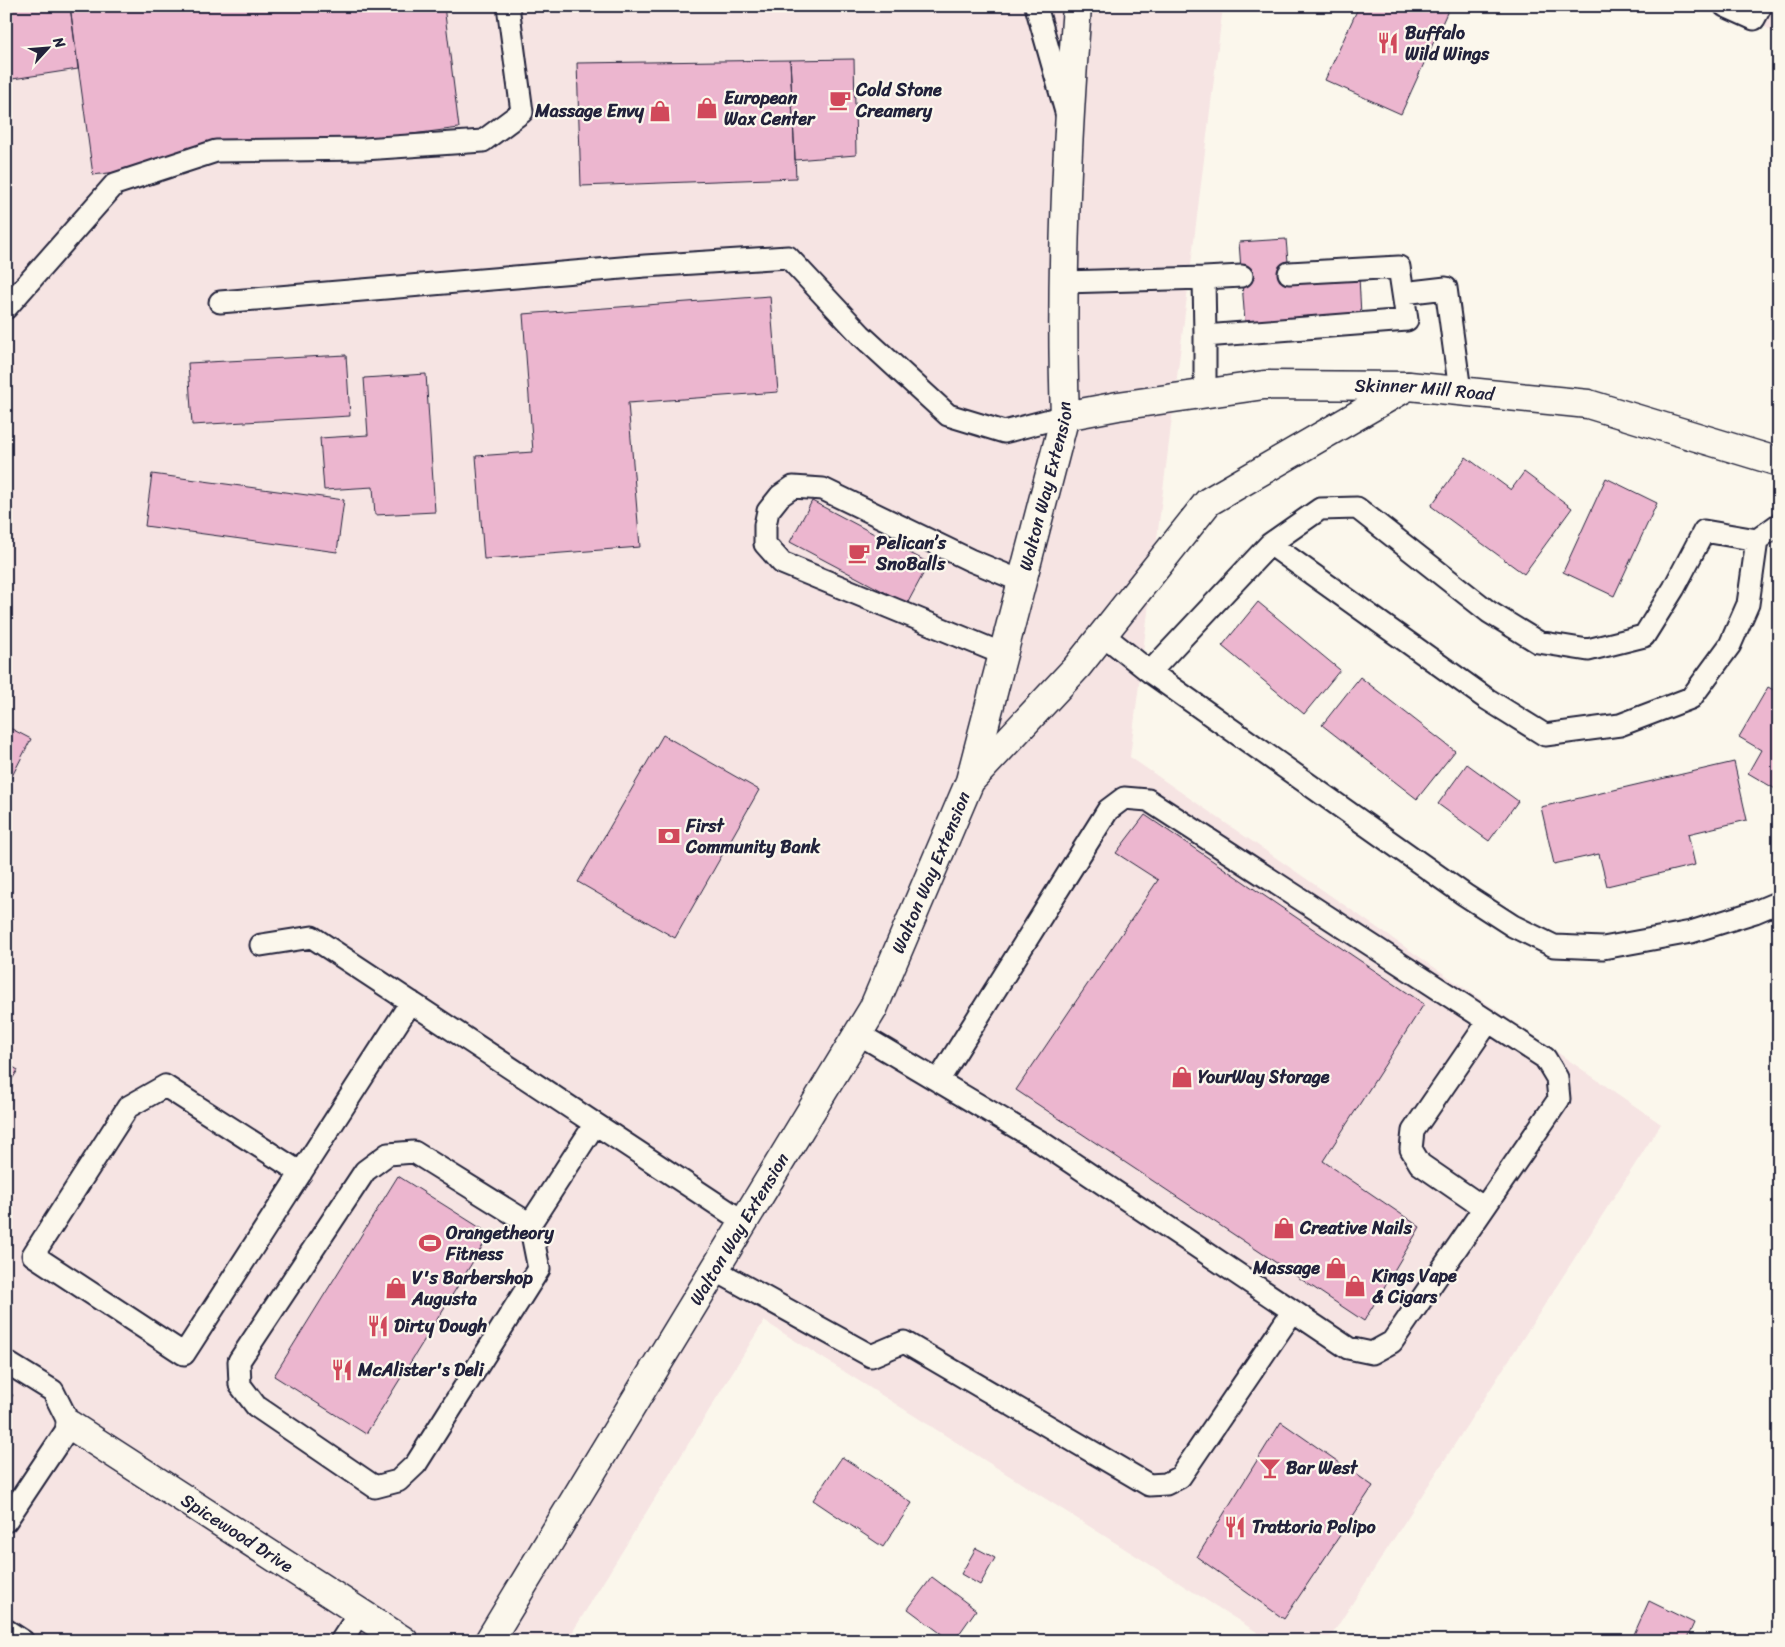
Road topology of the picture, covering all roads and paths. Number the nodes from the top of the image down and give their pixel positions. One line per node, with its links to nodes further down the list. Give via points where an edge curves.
1 (508, 6): 13 (lane, via 522,112 483,141 364,149 216,152 115,184)
2 (1036, 6): 6 (lane)
3 (1078, 6): 6 (main road, Walton Way Extension)
4 (1725, 6): 5 (lane, via 1754,19)
5 (1761, 6)
6 (1068, 121): 10 (main road, Walton Way Extension)
7 (1289, 273): 11 (lane, via 1399,266)
8 (1242, 276): 9 (lane)
9 (1204, 278): 10 (lane); 14 (lane)
10 (1064, 282): 18 (main road, Walton Way Extension)
11 (1404, 293): 14 (lane, via 1407,320); 16 (lane, via 1446,288)
12 (220, 302): 18 (lane, via 788,257 862,335 948,415 1004,432)
13 (6, 308)
14 (1205, 336): 17 (lane)
15 (1409, 386): 16 (main road, Skinner Mill Road); 17 (main road, Skinner Mill Road, via 1264,385); 24 (main road, via 1208,502)
16 (1460, 391): 19 (main road, Skinner Mill Road, via 1588,404)
17 (1205, 393): 18 (main road, Skinner Mill Road)
18 (1065, 416): 23 (main road, Walton Way Extension)
19 (1779, 462)
20 (1778, 526): 21 (lane)
21 (1757, 540): 22 (lane, via 1704,531 1644,636 1588,650 1538,642 1489,612 1357,508 1320,509); 22 (lane, via 1748,604 1730,645 1691,698 1620,725 1545,735 1486,699)
22 (1270, 544): 26 (lane)
23 (1023, 582): 25 (main road, Walton Way Extension); 25 (lane, via 823,489 793,487 780,496 768,511 765,544 782,563)
24 (1102, 634): 26 (lane); 27 (main road, via 1077,666)
25 (1003, 654): 27 (main road, Walton Way Extension)
26 (1150, 672): 28 (lane, via 1465,895 1513,926 1554,946 1603,948 1691,932)
27 (970, 781): 32 (main road, Walton Way Extension, via 874,1009)
28 (1779, 902)
29 (261, 945): 30 (lane, via 312,937)
30 (411, 1002): 34 (lane); 35 (lane)
31 (1488, 1022): 33 (lane, via 1148,800 1124,798 1108,810); 36 (lane, via 1545,1058 1557,1078 1559,1099); 36 (lane, via 1413,1131 1411,1149 1420,1164)
32 (859, 1034): 33 (lane); 37 (main road, Walton Way Extension)
33 (938, 1081): 40 (lane, via 1041,1142)
34 (595, 1124): 37 (lane); 38 (lane)
35 (301, 1173): 35 (lane, via 184,1354 33,1255 128,1106 165,1086)
36 (1484, 1208): 40 (lane, via 1392,1342 1372,1353 1348,1348)
37 (744, 1222): 39 (main road, Walton Way Extension)
38 (530, 1224): 38 (lane, via 539,1269 416,1464 398,1481 375,1487 256,1406 240,1384 239,1361 365,1171 388,1154 414,1152)
39 (715, 1270): 40 (lane, via 871,1356 904,1342 1150,1485 1166,1484 1180,1477); 49 (main road, Walton Way Extension)
40 (1293, 1311)
41 (6, 1362): 42 (lane, via 53,1391)
42 (70, 1425): 43 (lane); 44 (main road, Spicewood Drive)
43 (6, 1521)
44 (360, 1612): 47 (lane); 48 (main road, Spicewood Drive)
45 (6, 1630): 46 (lane)
46 (23, 1641)
47 (341, 1641)
48 (404, 1641)
49 (490, 1641)

